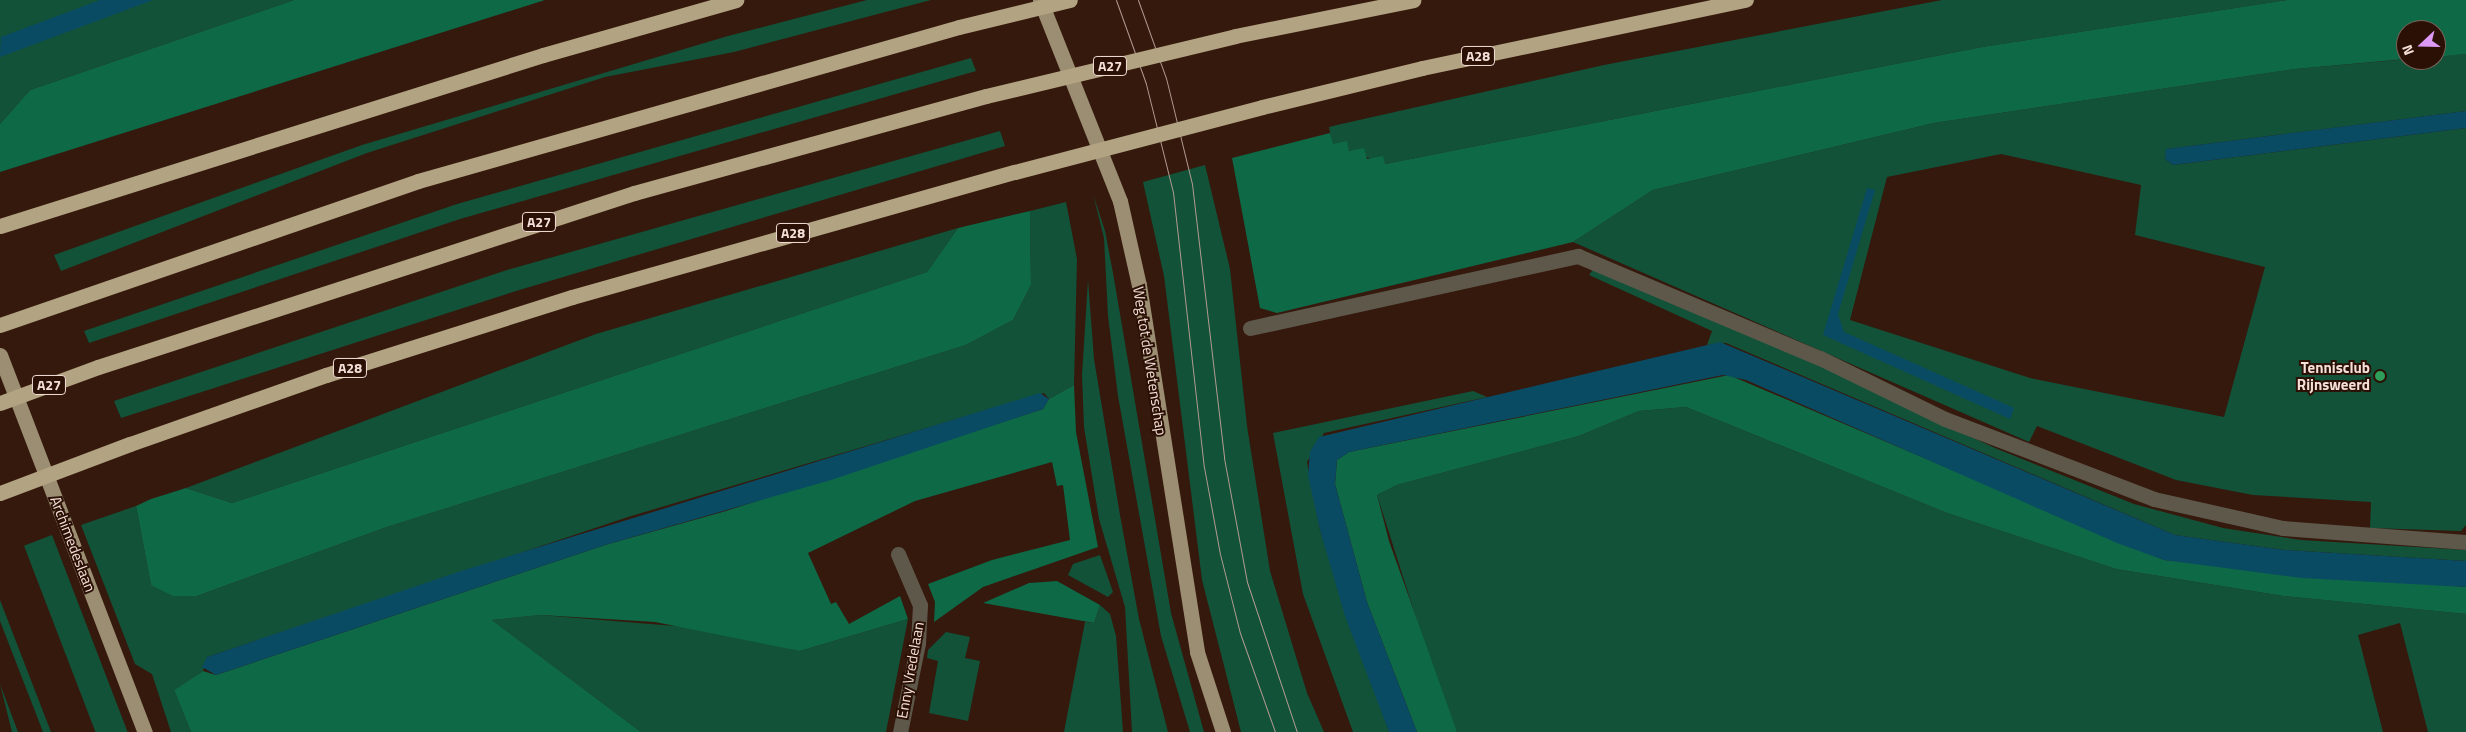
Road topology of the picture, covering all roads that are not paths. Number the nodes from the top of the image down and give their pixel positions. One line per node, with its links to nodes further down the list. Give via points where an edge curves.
1 (736, 0): 6 (highway, via 543,55)
2 (1040, 0): 16 (main road, Weg tot de Wetenschap, via 1120,202 1139,285 1197,652)
3 (1070, 0): 7 (highway, bridge, via 959,27 418,181)
4 (1413, 0): 10 (highway, A27, bridge, via 1235,36 986,96 634,192 98,367)
5 (1746, 0): 11 (highway, A28, bridge, via 1422,68 1262,107 1015,172 572,297 326,375)
6 (0, 226)
7 (0, 325)
8 (1250, 328): 12 (street, via 1578,256 1820,358 1945,419 2154,499 2283,528)
9 (0, 355): 14 (main road, Archimedeslaan)
10 (0, 403)
11 (0, 493)
12 (2466, 542)
13 (898, 554): 15 (street, Enny Vredelaan, via 920,605 918,643)
14 (145, 732)
15 (900, 732)
16 (1223, 732)

